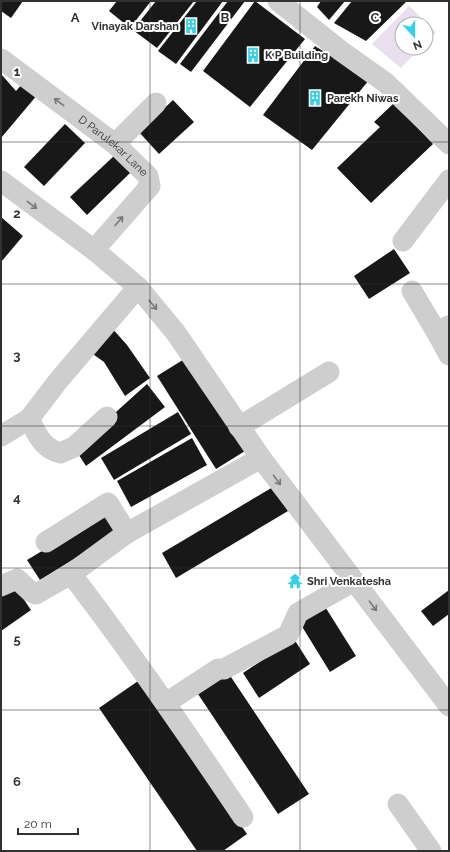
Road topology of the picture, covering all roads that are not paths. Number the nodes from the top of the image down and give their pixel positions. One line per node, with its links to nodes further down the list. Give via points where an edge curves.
1 (278, 1): 5 (street, via 386,83)
2 (1, 59): 4 (street, D Parulekar Lane, one-way to 2)
3 (156, 104): 4 (street)
4 (115, 144): 9 (street, D Parulekar Lane, one-way to 4, via 150,186 148,176)
5 (449, 144)
6 (449, 180): 8 (street)
7 (1, 181): 9 (street, one-way to 9)
8 (403, 242)
9 (94, 250): 10 (street)
10 (138, 287): 16 (street); 17 (street, one-way to 17, via 176,333)
11 (412, 291): 12 (street)
12 (443, 329): 13 (street)
13 (449, 355)
14 (329, 372): 17 (street)
15 (107, 417): 16 (street, via 74,447 60,453 50,450 42,443)
16 (29, 419): 18 (street)
17 (239, 427): 19 (street)
18 (1, 436)
19 (261, 458): 20 (street); 23 (street, one-way to 23)
20 (127, 533): 21 (street, via 108,502); 22 (street)
21 (46, 542)
22 (71, 574): 24 (street, via 36,594 17,579); 25 (street)
23 (354, 581): 25 (street, via 298,613 288,635 224,669 218,668); 26 (street, one-way to 26)
24 (1, 586)
25 (166, 703): 28 (street)
26 (449, 706)
27 (398, 804): 29 (street)
28 (244, 817)
29 (431, 851)

